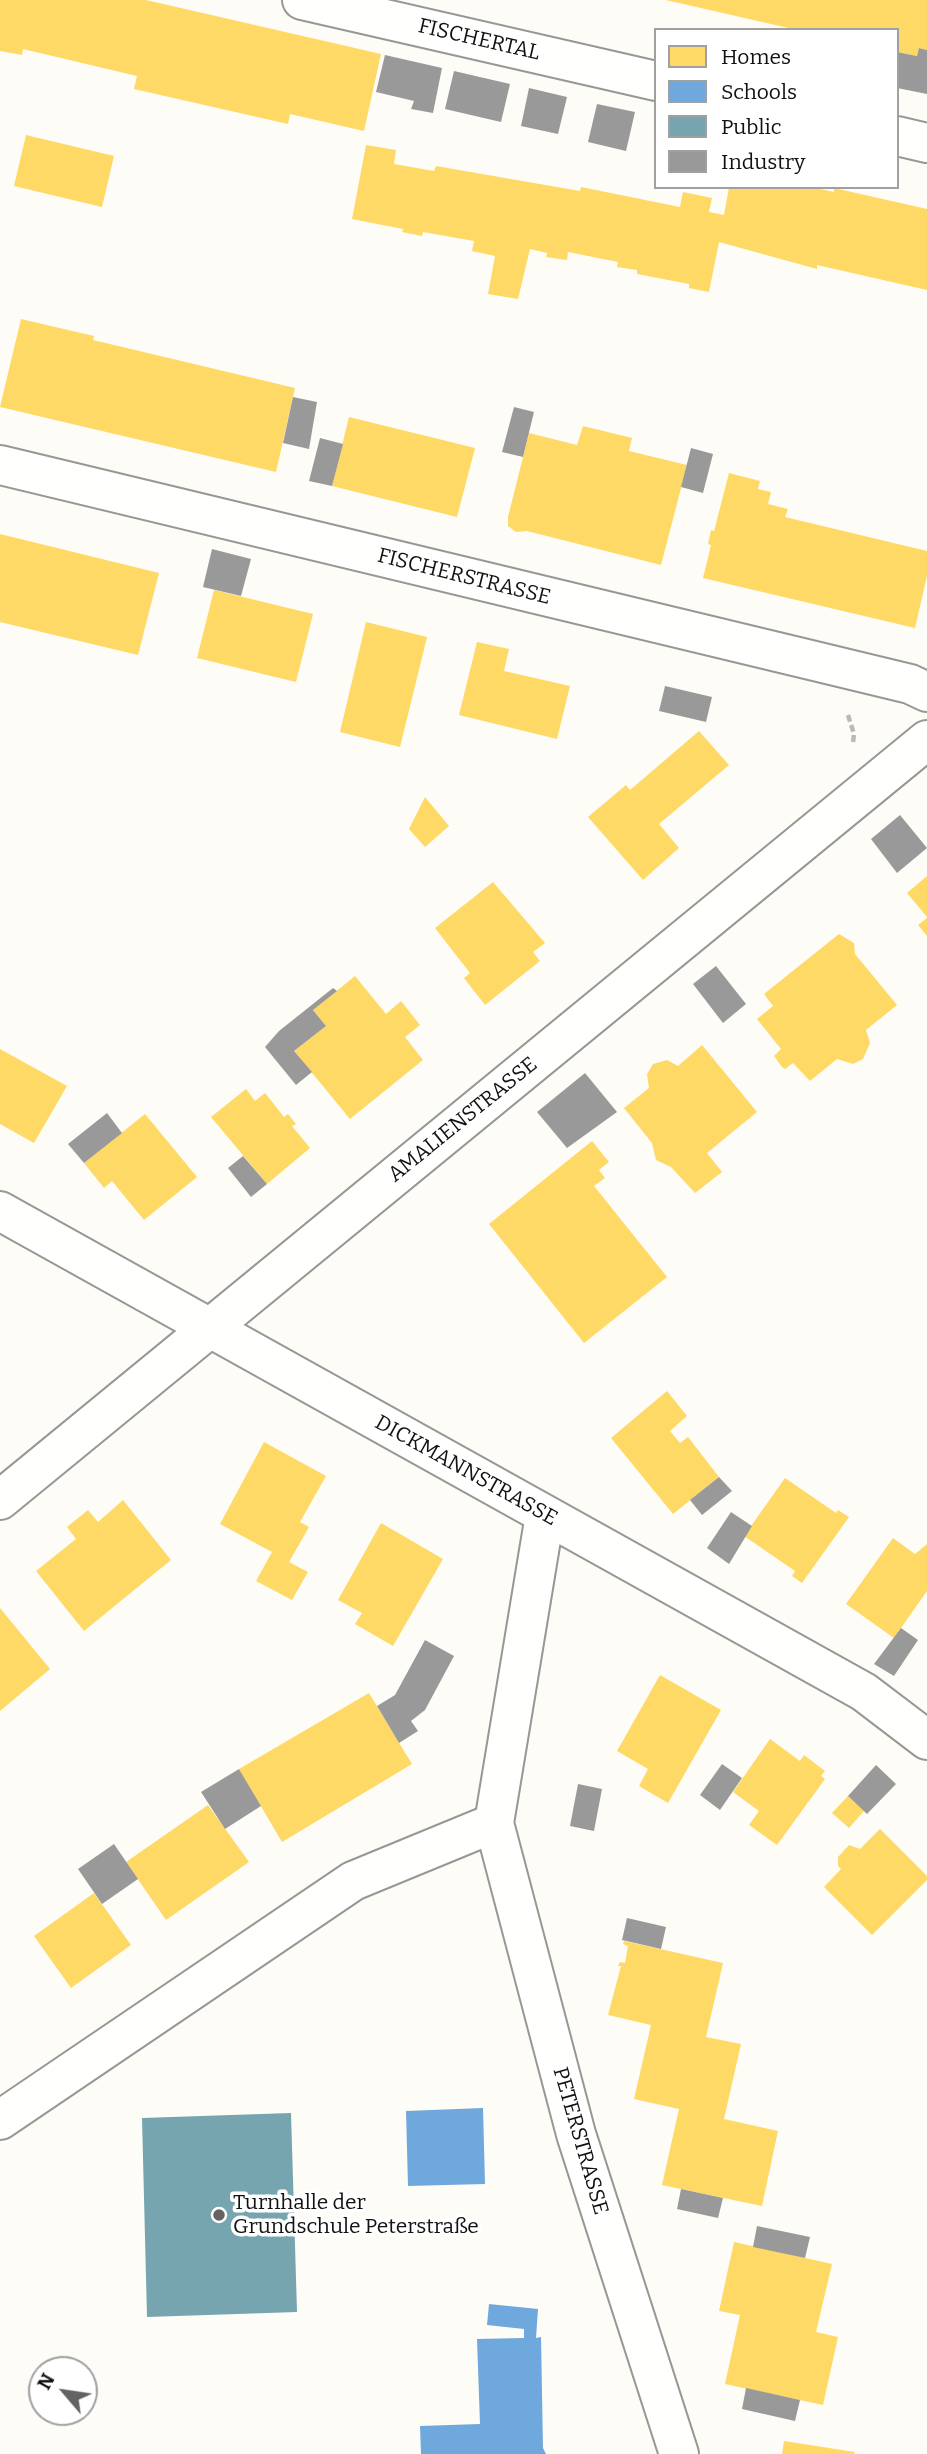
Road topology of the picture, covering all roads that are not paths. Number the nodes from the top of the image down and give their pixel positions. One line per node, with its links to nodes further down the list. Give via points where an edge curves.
1 (302, 0): 2 (street, FISCHERTAL)
2 (654, 81)
3 (899, 136): 4 (street)
4 (927, 143)
5 (0, 465): 6 (street, FISCHERSTRASSE, via 910,684)
6 (927, 692)
7 (927, 740): 9 (street, AMALIENSTRASSE)
8 (0, 1211): 9 (street, DICKMANNSTRASSE)
9 (209, 1328): 10 (street, AMALIENSTRASSE); 11 (street, DICKMANNSTRASSE)
10 (0, 1500)
11 (545, 1515): 12 (street, DICKMANNSTRASSE, via 864,1692); 13 (street, PETERSTRASSE)
12 (927, 1740)
13 (495, 1824): 14 (street, via 353,1881); 15 (street, PETERSTRASSE, via 576,2134)
14 (0, 2120)
15 (679, 2454)

